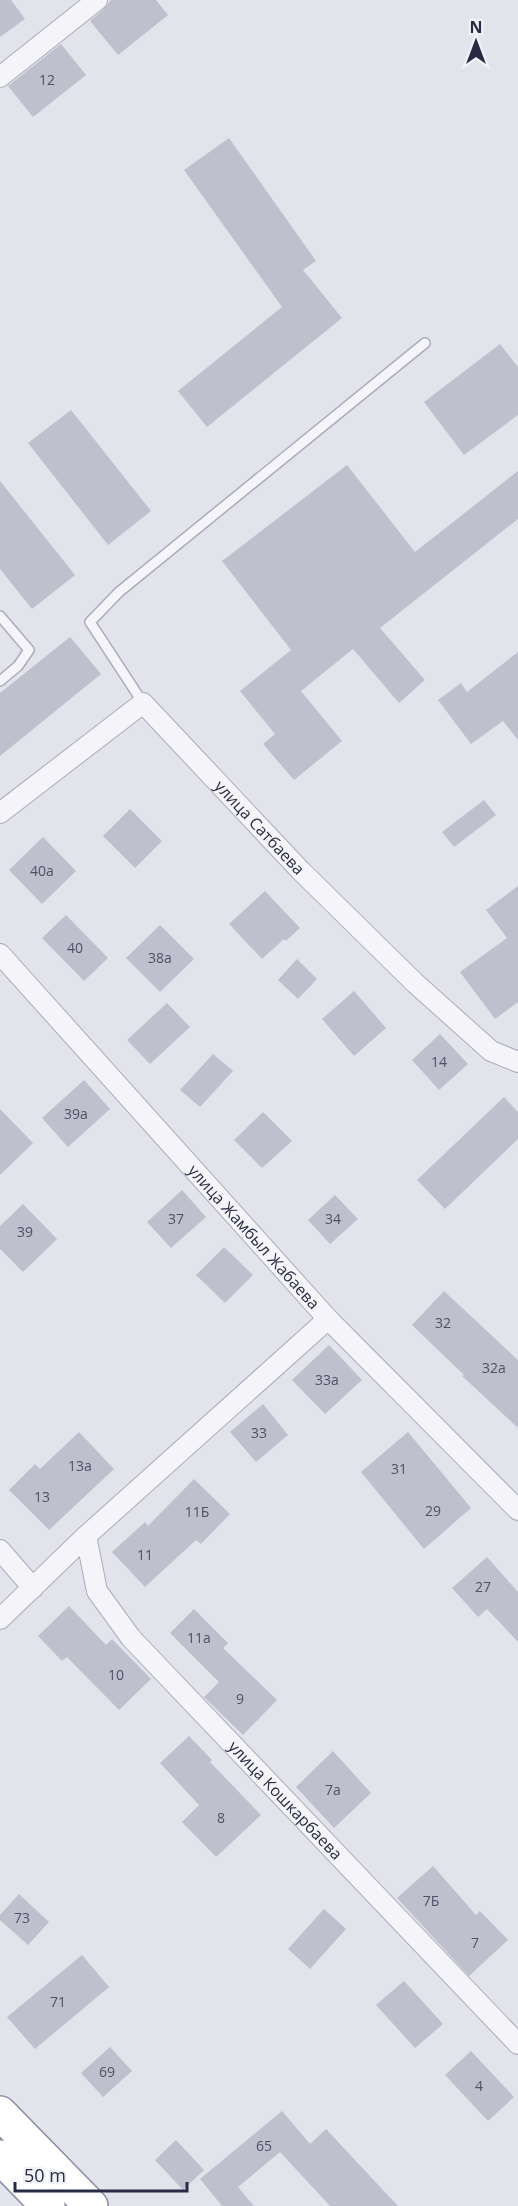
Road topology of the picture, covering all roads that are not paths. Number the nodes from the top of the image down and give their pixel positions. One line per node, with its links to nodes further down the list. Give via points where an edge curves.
1 (97, 0): 2 (street)
2 (0, 77)
3 (425, 343): 6 (lane, via 119,592 90,622)
4 (0, 616): 5 (lane, via 29,650)
5 (0, 681)
6 (143, 703): 7 (street); 9 (street, улица Сатбаева, via 300,870 415,983 491,1051)
7 (0, 813)
8 (0, 954): 10 (street, улица Жамбыл Жабаева)
9 (518, 1062)
10 (328, 1318): 11 (street, улица Жамбыл Жабаева); 12 (street)
11 (518, 1510)
12 (86, 1536): 14 (street); 16 (street, улица Кошкарбаева, via 98,1591 131,1638)
13 (0, 1550): 14 (street)
14 (33, 1588): 15 (street)
15 (0, 1619)
16 (518, 2044)
17 (0, 2113): 20 (highway)
18 (0, 2157): 19 (highway)
19 (48, 2206)
20 (91, 2206)

